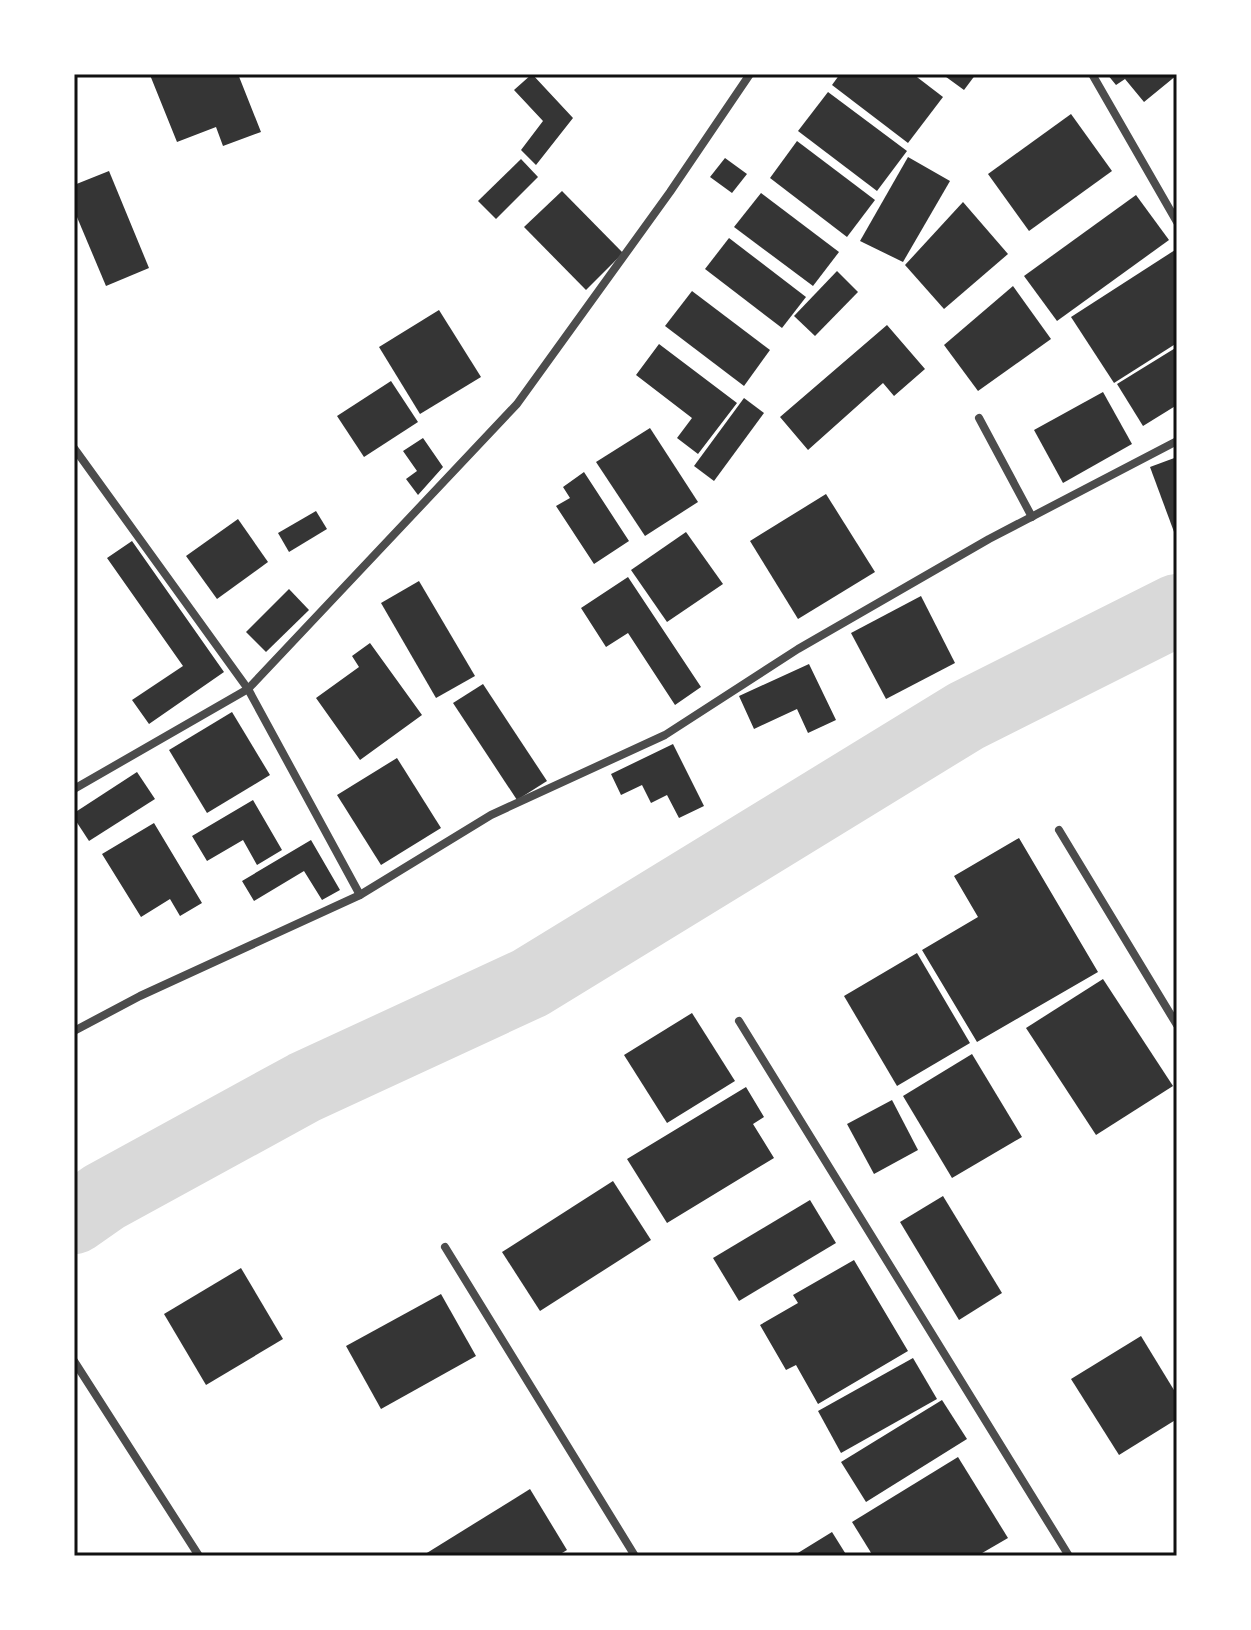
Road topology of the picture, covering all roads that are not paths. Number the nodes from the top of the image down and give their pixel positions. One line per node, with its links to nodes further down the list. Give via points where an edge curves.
1 (750, 74): 8 (street, via 517,404)
2 (1092, 74): 3 (street)
3 (1177, 222)
4 (979, 418): 7 (street)
5 (1177, 441): 7 (street)
6 (74, 448): 8 (street)
7 (1032, 517): 11 (street, via 798,649 665,735 491,815)
8 (248, 689): 9 (street); 11 (street)
9 (74, 789)
10 (1059, 830): 13 (street)
11 (360, 895): 14 (street)
12 (739, 1021): 19 (street)
13 (1177, 1025)
14 (74, 1031)
15 (445, 1247): 18 (street)
16 (74, 1361): 17 (street)
17 (199, 1556)
18 (635, 1556)
19 (1069, 1556)

